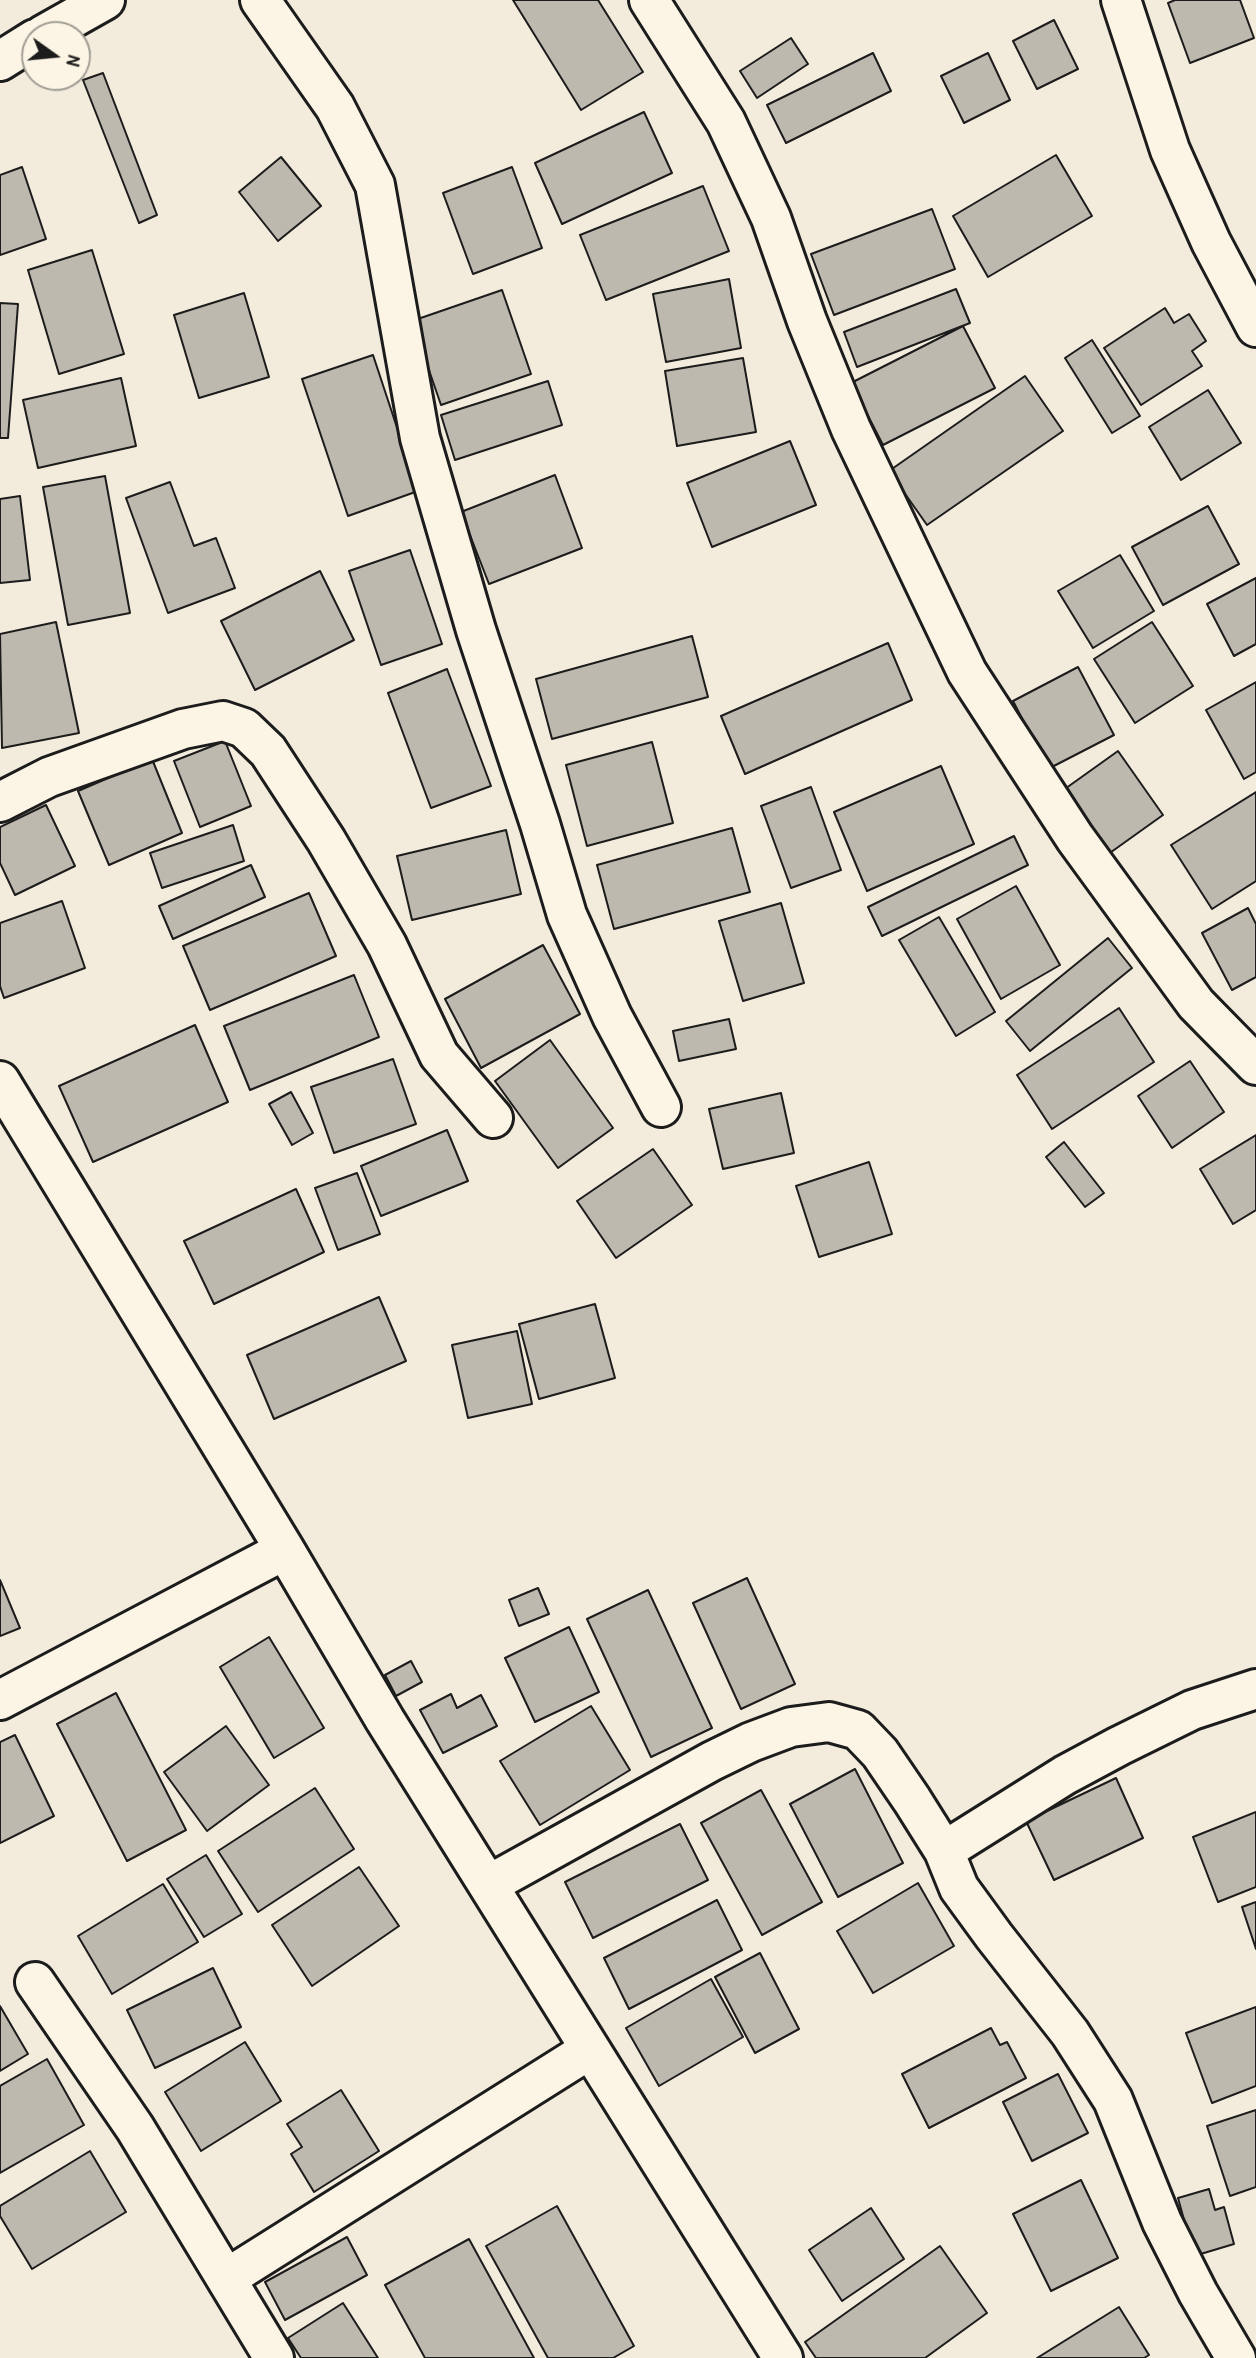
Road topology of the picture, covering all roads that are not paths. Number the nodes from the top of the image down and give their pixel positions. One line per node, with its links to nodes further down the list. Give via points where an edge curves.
1 (105, 0): 5 (street)
2 (260, 0): 12 (street, via 335,107 374,185 419,438 476,630 566,915)
3 (649, 0): 10 (street, via 726,122 771,218 851,429 967,672 1075,838 1196,1004)
4 (1121, 0): 8 (street, via 1170,150 1210,243)
5 (68, 21)
6 (21, 48): 7 (street)
7 (0, 61)
8 (1256, 327)
9 (0, 802): 13 (street, via 50,777 183,729 223,721 244,729 268,751 326,840 387,945 439,1055)
10 (1256, 1065)
11 (5, 1100): 14 (street)
12 (661, 1108)
13 (493, 1118)
14 (285, 1550): 16 (street); 18 (street)
15 (1256, 1689): 17 (street, via 1192,1710 1065,1774)
16 (0, 1700)
17 (944, 1851): 18 (street, via 880,1753 858,1730 829,1722 791,1727 722,1756); 24 (street, via 959,1888 1070,2033 1113,2100 1163,2222)
18 (488, 1885): 20 (street)
19 (36, 1982): 21 (street)
20 (589, 2050): 21 (street); 23 (street)
21 (227, 2278): 22 (street)
22 (274, 2358)
23 (783, 2358)
24 (1236, 2358)

